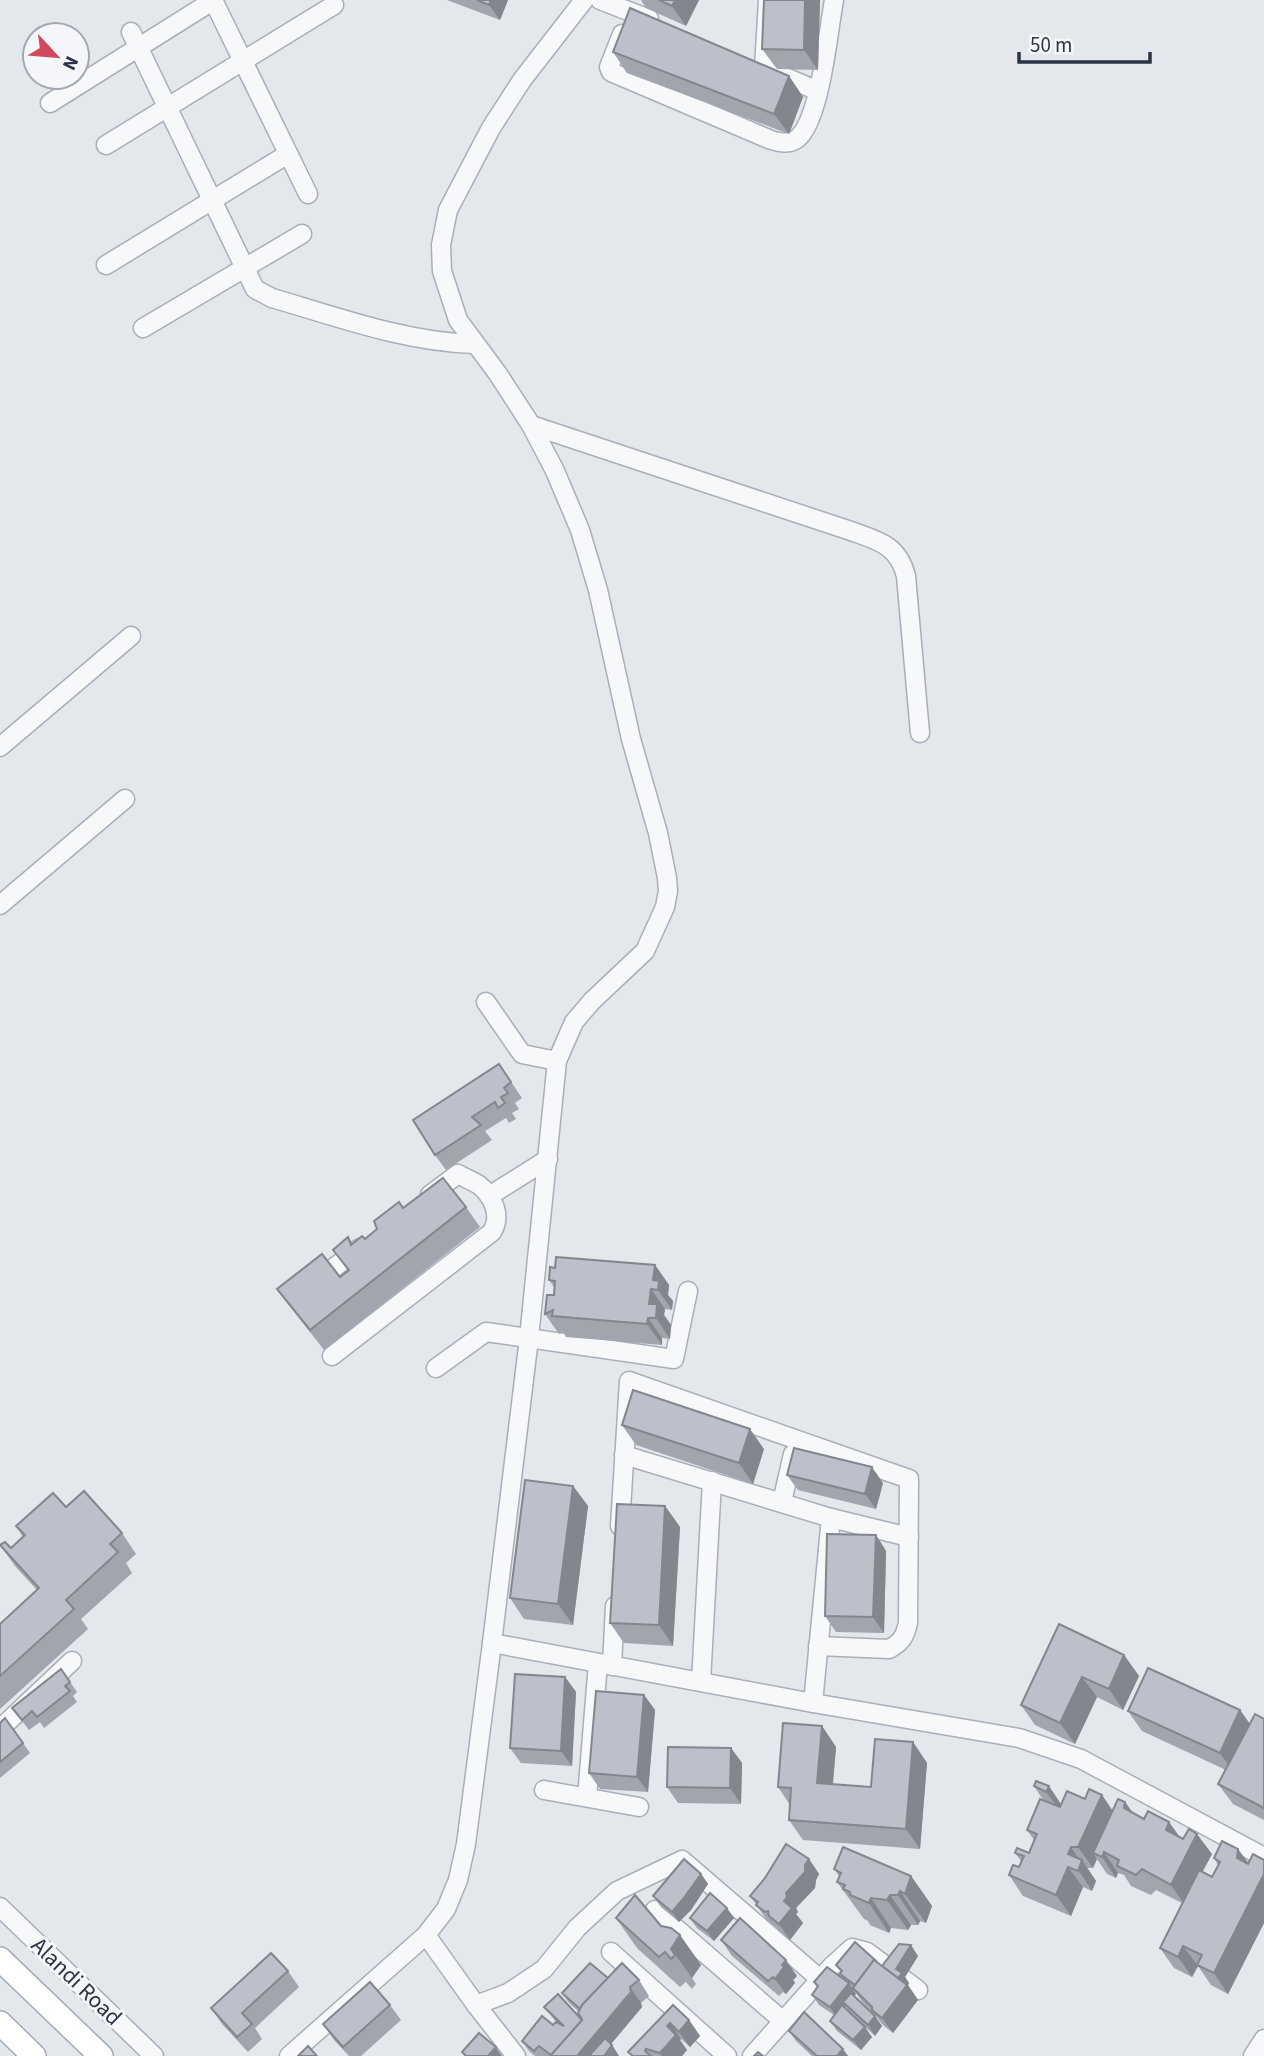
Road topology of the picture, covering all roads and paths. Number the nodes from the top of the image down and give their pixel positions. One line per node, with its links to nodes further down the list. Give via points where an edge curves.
1 (213, 0): 9 (street); 10 (street)
2 (584, 0): 22 (street, via 522,80 448,210 441,245 442,271 458,320)
3 (600, 0): 7 (street)
4 (768, 0): 11 (street, via 758,65)
5 (834, 0): 11 (street)
6 (334, 5): 10 (street)
7 (631, 11): 8 (street); 11 (street, via 609,67 615,75 781,143 800,137)
8 (667, 27)
9 (135, 40): 12 (street); 13 (street)
10 (243, 61): 13 (street); 15 (street)
11 (818, 91)
12 (50, 103)
13 (167, 107): 14 (street); 17 (street)
14 (106, 145)
15 (288, 154): 16 (street); 17 (street)
16 (308, 194)
17 (212, 201): 19 (street); 20 (street)
18 (302, 234): 20 (street)
19 (106, 265)
20 (244, 268): 21 (street); 22 (street, via 255,289 272,298 424,341)
21 (144, 328)
22 (474, 344): 23 (street)
23 (531, 425): 25 (street, via 851,531 897,553 906,576); 30 (street, via 580,530 598,590 668,891 645,951 574,1022)
24 (131, 636): 26 (street)
25 (920, 733)
26 (0, 747)
27 (125, 799): 28 (street)
28 (0, 905)
29 (486, 1002): 30 (street, via 522,1055)
30 (557, 1061): 31 (street)
31 (548, 1159): 32 (street); 37 (street)
32 (489, 1196): 33 (street, via 477,1183 458,1174); 38 (street, via 498,1223 492,1232)
33 (416, 1206)
34 (374, 1237): 36 (street)
35 (688, 1291): 37 (street, via 674,1359)
36 (301, 1293)
37 (529, 1338): 39 (street, via 486,1332); 48 (street)
38 (332, 1356)
39 (436, 1367)
40 (796, 1440): 41 (street, via 629,1381); 43 (street); 45 (street, via 909,1479)
41 (624, 1455): 42 (street); 46 (street)
42 (712, 1482): 43 (street); 52 (street)
43 (782, 1502): 44 (street)
44 (831, 1518): 45 (street); 49 (street)
45 (909, 1537): 49 (street, via 908,1622 899,1644 889,1649)
46 (619, 1547)
47 (616, 1587): 51 (street)
48 (492, 1643): 51 (street); 61 (street, via 458,1880 446,1909)
49 (818, 1646): 53 (street)
50 (72, 1661): 54 (street)
51 (605, 1665): 52 (street); 56 (street)
52 (701, 1682): 53 (street)
53 (813, 1703): 58 (street, via 1046,1746 1081,1759)
54 (0, 1729)
55 (544, 1790): 56 (street)
56 (587, 1797): 57 (street)
57 (639, 1807)
58 (1264, 1857)
59 (0, 1907): 72 (street, Alandi Road)
60 (655, 1910): 67 (street)
61 (426, 1935): 66 (street); 73 (street)
62 (611, 1952): 75 (street)
63 (0, 1959): 71 (main road)
64 (820, 1979): 65 (street, via 843,1953 860,1948); 66 (street, via 682,1860 617,1891 544,1969 508,1993); 67 (street)
65 (918, 1990)
66 (476, 2006): 74 (street)
67 (783, 2021): 76 (street)
68 (0, 2023): 70 (main road)
69 (1264, 2039): 77 (street)
70 (34, 2056)
71 (101, 2056)
72 (154, 2056)
73 (289, 2056)
74 (516, 2056)
75 (727, 2056)
76 (752, 2056)
77 (1253, 2056)

